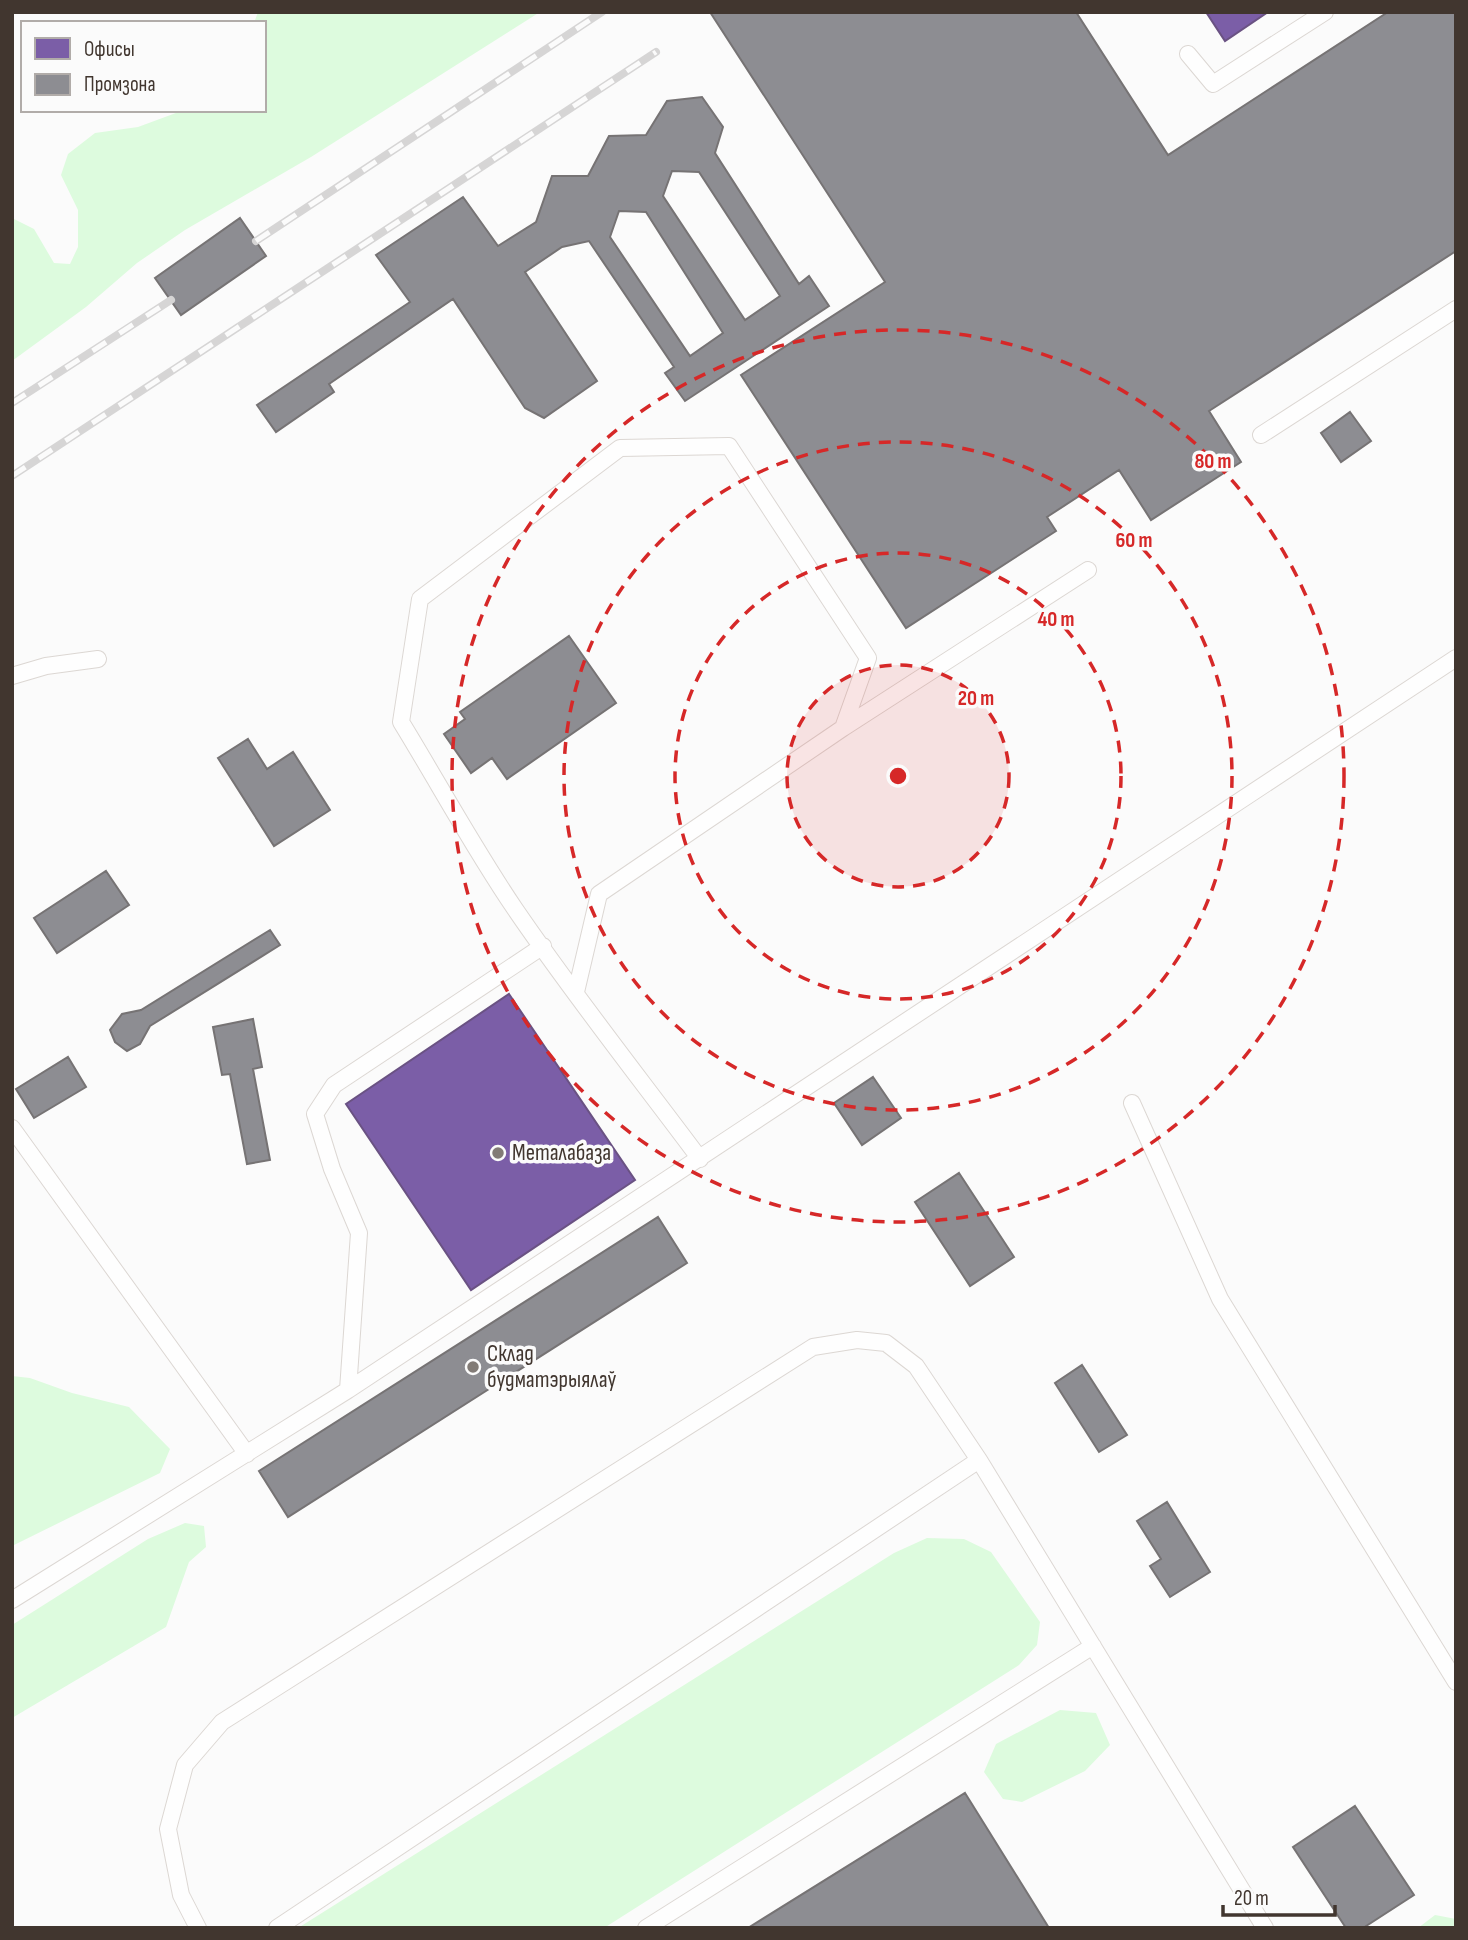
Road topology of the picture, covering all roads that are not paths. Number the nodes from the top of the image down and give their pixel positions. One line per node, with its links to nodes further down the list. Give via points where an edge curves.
1 (1325, 12): 2 (lane, via 1213,83)
2 (1188, 54)
3 (1456, 309): 4 (lane)
4 (1261, 435)
5 (1088, 570): 9 (lane)
6 (1456, 658): 14 (lane)
7 (97, 659): 8 (lane, via 46,666)
8 (12, 677)
9 (843, 728): 10 (lane, via 868,658 729,446 620,448 420,599 401,722 515,909); 11 (lane, via 599,894)
10 (543, 946): 11 (lane); 15 (lane, via 334,1085 315,1114 359,1233)
11 (576, 992): 14 (lane)
12 (1132, 1102): 20 (lane, via 1220,1299)
13 (12, 1128): 16 (lane)
14 (699, 1159): 15 (lane)
15 (348, 1391): 16 (lane)
16 (247, 1454): 18 (lane)
17 (979, 1460): 19 (lane); 21 (lane, via 916,1366 886,1343 857,1340 813,1347 222,1722 185,1765 168,1829 181,1895); 22 (lane)
18 (12, 1600)
19 (1093, 1646): 23 (lane); 24 (lane)
20 (1456, 1682)
21 (198, 1928)
22 (277, 1928)
23 (646, 1928)
24 (1265, 1928)

